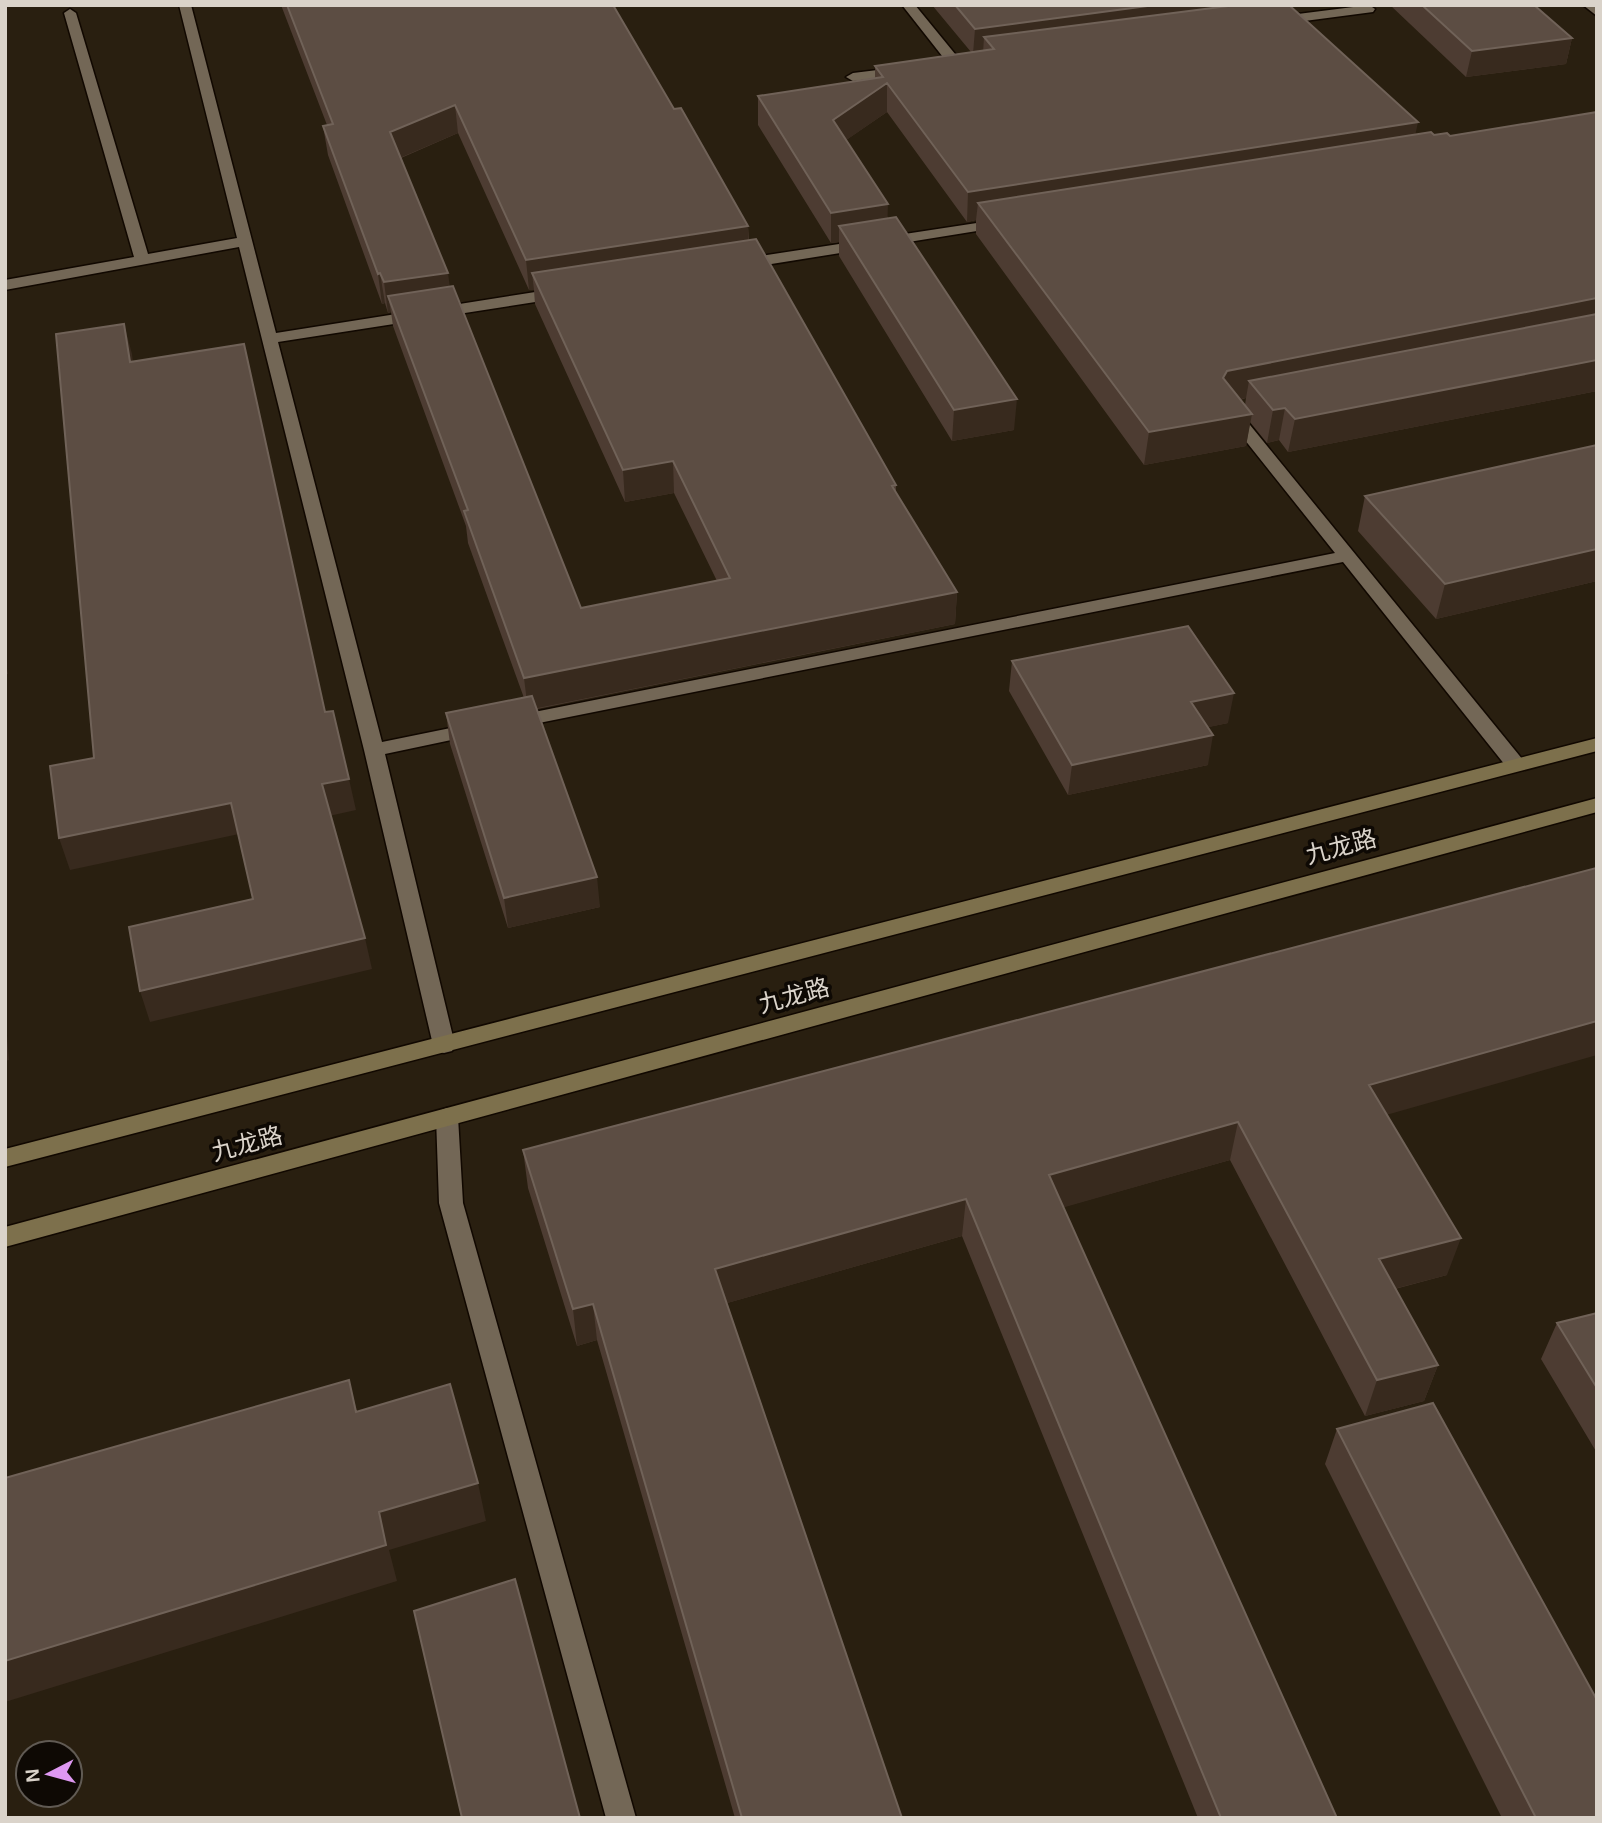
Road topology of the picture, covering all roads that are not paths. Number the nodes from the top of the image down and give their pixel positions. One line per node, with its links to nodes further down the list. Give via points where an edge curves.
1 (185, 5): 12 (street)
2 (908, 5): 8 (street)
3 (1590, 5): 5 (street)
4 (1369, 9): 7 (street)
5 (1597, 12)
6 (70, 13): 13 (street)
7 (1259, 23)
8 (955, 63)
9 (917, 68): 10 (street)
10 (853, 78)
11 (1016, 221): 14 (street)
12 (245, 240): 13 (street); 17 (street)
13 (142, 260): 15 (street)
14 (726, 267)
15 (5, 285)
16 (573, 291): 17 (street)
17 (269, 339): 21 (street)
18 (1241, 407): 19 (street, via 1228,409)
19 (1346, 556): 21 (street); 22 (street)
20 (1597, 744): 22 (main road, 九龙路)
21 (374, 750): 24 (street)
22 (1516, 765): 24 (main road, 九龙路)
23 (1597, 805): 25 (main road, 九龙路)
24 (444, 1045): 26 (main road, 九龙路)
25 (447, 1117): 27 (main road, 九龙路); 28 (street, via 451,1203)
26 (5, 1158)
27 (5, 1237)
28 (621, 1818)

